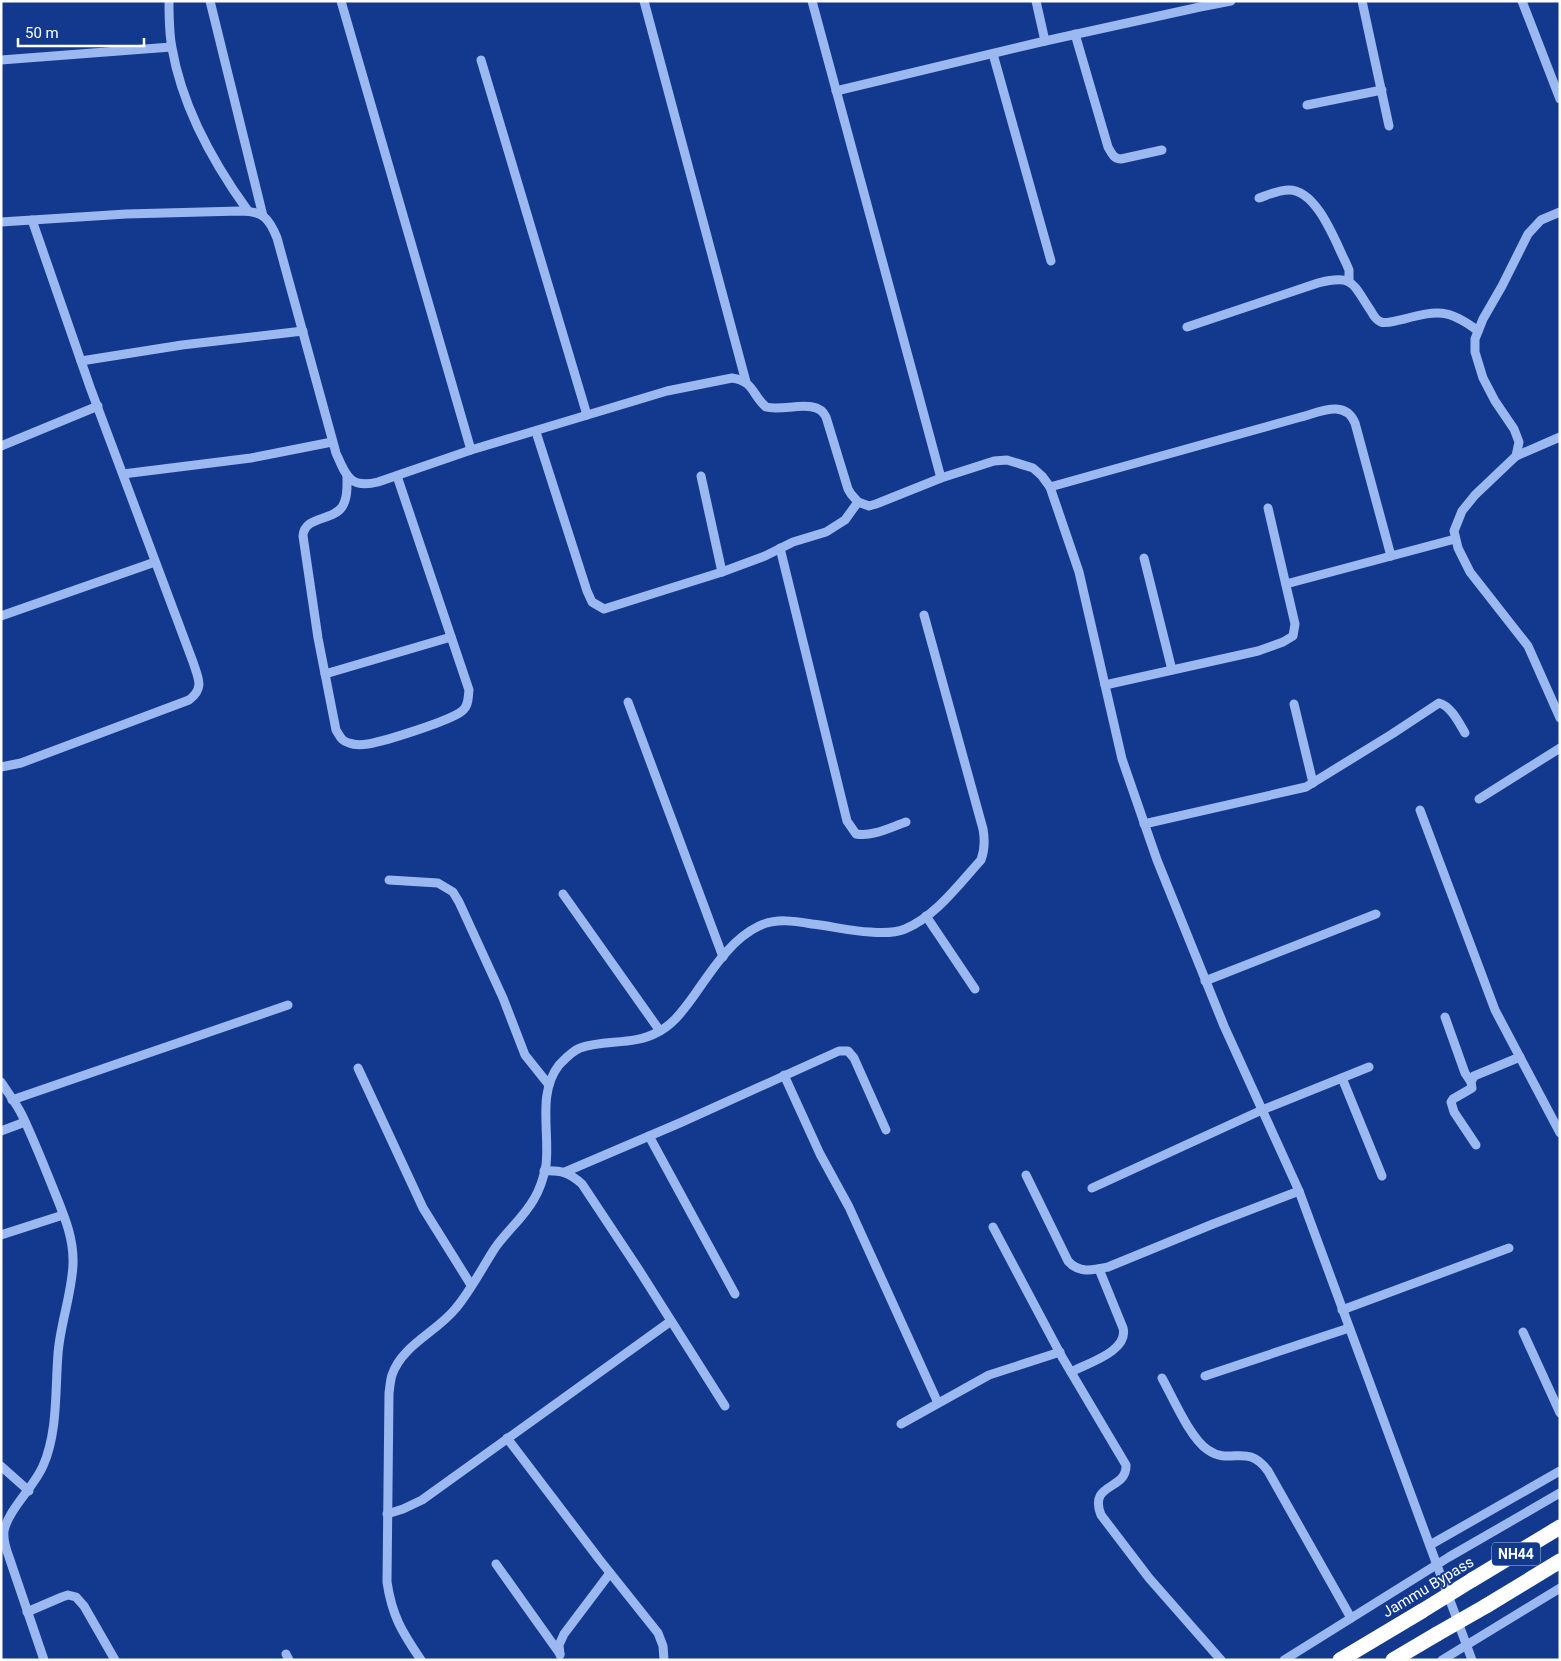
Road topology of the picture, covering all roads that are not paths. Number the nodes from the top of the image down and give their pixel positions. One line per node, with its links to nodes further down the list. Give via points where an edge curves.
1 (168, 1): 13 (street)
2 (210, 1): 26 (street)
3 (341, 1): 42 (street)
4 (644, 1): 35 (street)
5 (812, 1): 18 (street)
6 (1036, 1): 12 (street)
7 (1231, 1): 10 (street)
8 (1362, 1): 17 (street)
9 (1522, 1): 19 (street)
10 (1199, 4): 11 (street)
11 (1075, 34): 12 (street); 22 (street, via 1113,156 1122,160)
12 (1045, 42): 14 (street)
13 (171, 47): 15 (street); 24 (street, via 200,133)
14 (993, 54): 18 (street); 29 (street)
15 (1, 60)
16 (482, 60): 37 (street)
17 (1382, 90): 20 (street); 21 (street)
18 (836, 91): 48 (street)
19 (1560, 99)
20 (1307, 105)
21 (1389, 126)
22 (1162, 150)
23 (1258, 198): 30 (street, via 1290,190 1306,195 1322,216 1342,255 1349,270)
24 (248, 211): 26 (street); 27 (street)
25 (1560, 212): 33 (street, via 1541,220 1528,234)
26 (263, 216): 32 (street, via 277,238)
27 (32, 220): 28 (street); 34 (street)
28 (1, 222)
29 (1051, 261)
30 (1349, 281): 31 (street, via 1335,278 1318,282); 33 (street, via 1375,318 1382,322 1445,312)
31 (1187, 327)
32 (303, 331): 34 (street); 40 (street)
33 (1478, 331): 43 (street, via 1475,352 1487,387 1517,435)
34 (81, 360): 36 (street)
35 (746, 382): 37 (street, via 732,378 667,391); 50 (street, via 766,407 812,406 822,410 848,489)
36 (98, 406): 41 (street); 44 (street)
37 (587, 415): 38 (street)
38 (536, 432): 42 (street); 57 (street, via 587,591 598,607 610,608)
39 (1560, 437): 43 (street)
40 (332, 442): 44 (street, via 251,458); 45 (street)
41 (1, 446)
42 (471, 450): 46 (street)
43 (1516, 456): 52 (street, via 1462,511 1454,531)
44 (123, 474): 56 (street)
45 (347, 475): 46 (street, via 362,485); 63 (street, via 342,507 328,517 310,523 304,531)
46 (397, 476): 61 (street)
47 (701, 476): 57 (street)
48 (941, 478): 49 (street, via 1006,460 1032,468); 50 (street, via 876,504 869,506)
49 (1050, 487): 54 (street, via 1292,419 1341,409 1352,416 1358,433); 64 (street, via 1079,572)
50 (858, 502): 53 (street, via 836,527)
51 (1268, 508): 58 (street)
52 (1455, 539): 54 (street); 67 (street, via 1470,572 1528,646)
53 (780, 548): 57 (street); 74 (street, via 847,822 856,834 863,835)
54 (1391, 556): 58 (street)
55 (1144, 558): 62 (street)
56 (155, 562): 60 (street); 70 (street, via 199,681 196,694 189,700 21,763)
57 (722, 572)
58 (1286, 584): 62 (street, via 1295,624 1293,636 1264,649)
59 (924, 615): 79 (street, via 985,839 981,860)
60 (1, 616)
61 (451, 637): 63 (street); 63 (street, via 468,690 464,710 428,726 367,744 350,744 342,740 336,730)
62 (1172, 670): 64 (street)
63 (325, 674)
64 (1105, 685): 75 (street, via 1122,759)
65 (628, 702): 80 (street)
66 (1294, 704): 71 (street)
67 (1560, 718)
68 (1465, 733): 71 (street, via 1446,706 1439,703)
69 (1560, 748): 72 (street)
70 (1, 767)
71 (1312, 784): 75 (street)
72 (1479, 799)
73 (1420, 810): 86 (street, via 1496,1010)
74 (906, 822)
75 (1144, 824): 81 (street)
76 (389, 880): 93 (street, via 438,883 453,892 503,998 525,1055)
77 (563, 894): 85 (street)
78 (1376, 914): 81 (street)
79 (926, 916): 80 (street, via 903,929 890,932 775,921 752,930); 82 (street)
80 (723, 957): 85 (street, via 674,1020)
81 (1205, 981): 95 (street)
82 (975, 989)
83 (288, 1005): 94 (street)
84 (1445, 1017): 92 (street)
85 (660, 1031): 93 (street, via 635,1041 580,1048 565,1058 552,1076)
86 (1520, 1057): 92 (street, via 1477,1075); 99 (street)
87 (1369, 1067): 90 (street)
88 (358, 1068): 113 (street, via 423,1208)
89 (784, 1075): 97 (street, via 838,1051 848,1050); 100 (street); 123 (street, via 816,1146 849,1207)
90 (1342, 1078): 95 (street); 105 (street)
91 (1, 1082): 94 (street)
92 (1471, 1082): 101 (street, via 1472,1088 1453,1099 1452,1107)
93 (550, 1085): 102 (street)
94 (12, 1100): 96 (street)
95 (1262, 1110): 106 (street); 107 (street)
96 (25, 1122): 98 (street); 108 (street)
97 (886, 1130)
98 (1, 1131)
99 (1560, 1133)
100 (649, 1136): 103 (street); 114 (street)
101 (1476, 1146)
102 (544, 1170): 103 (street); 113 (street, via 535,1198)
103 (565, 1172): 116 (street, via 582,1184)
104 (1026, 1175): 112 (street, via 1068,1261 1081,1270)
105 (1382, 1176)
106 (1092, 1188)
107 (1299, 1191): 112 (street); 115 (street)
108 (64, 1215): 110 (street); 130 (street, via 73,1249 73,1276 61,1330 50,1446 43,1467)
109 (993, 1227): 119 (street)
110 (1, 1235)
111 (1509, 1248): 115 (street)
112 (1099, 1269): 120 (street, via 1125,1334 1114,1351)
113 (471, 1285): 132 (street, via 445,1320 402,1357 392,1375)
114 (735, 1294)
115 (1342, 1310): 117 (street)
116 (671, 1321): 124 (street); 127 (street)
117 (1349, 1328): 121 (street); 134 (street)
118 (1523, 1332): 125 (street)
119 (1060, 1352): 120 (street); 123 (street, via 989,1375)
120 (1071, 1372): 148 (street, via 1126,1465 1122,1478 1098,1497 1102,1515 1150,1578)
121 (1205, 1376)
122 (1162, 1378): 141 (street, via 1194,1436 1203,1446 1220,1456 1254,1457 1261,1462)
123 (938, 1404): 126 (street)
124 (726, 1406)
125 (1560, 1413)
126 (901, 1424)
127 (507, 1438): 132 (street, via 422,1500); 138 (street)
128 (1, 1466): 130 (street)
129 (1560, 1470): 134 (street)
130 (29, 1490): 140 (street, via 8,1520 4,1532 4,1543)
131 (1560, 1493): 137 (street)
132 (387, 1514): 146 (street, via 390,1601 397,1623)
133 (1560, 1527): 150 (highway, Jammu Bypass / NH44, bridge)
134 (1430, 1545): 137 (street)
135 (1560, 1561): 151 (highway, NH44, bridge)
136 (496, 1564): 143 (street)
137 (1436, 1564): 141 (street); 142 (street)
138 (610, 1573): 143 (street, via 564,1634 559,1645); 147 (street, via 658,1633)
139 (1560, 1588): 142 (street)
140 (28, 1612): 144 (street); 145 (street, via 68,1595 76,1597)
141 (1351, 1618): 149 (street)
142 (1466, 1645): 152 (street); 153 (street)
143 (561, 1657)
144 (44, 1660)
145 (115, 1660)
146 (421, 1660)
147 (664, 1660)
148 (1221, 1660)
149 (1284, 1660)
150 (1340, 1660)
151 (1393, 1660)
152 (1442, 1660)
153 (1472, 1660)

